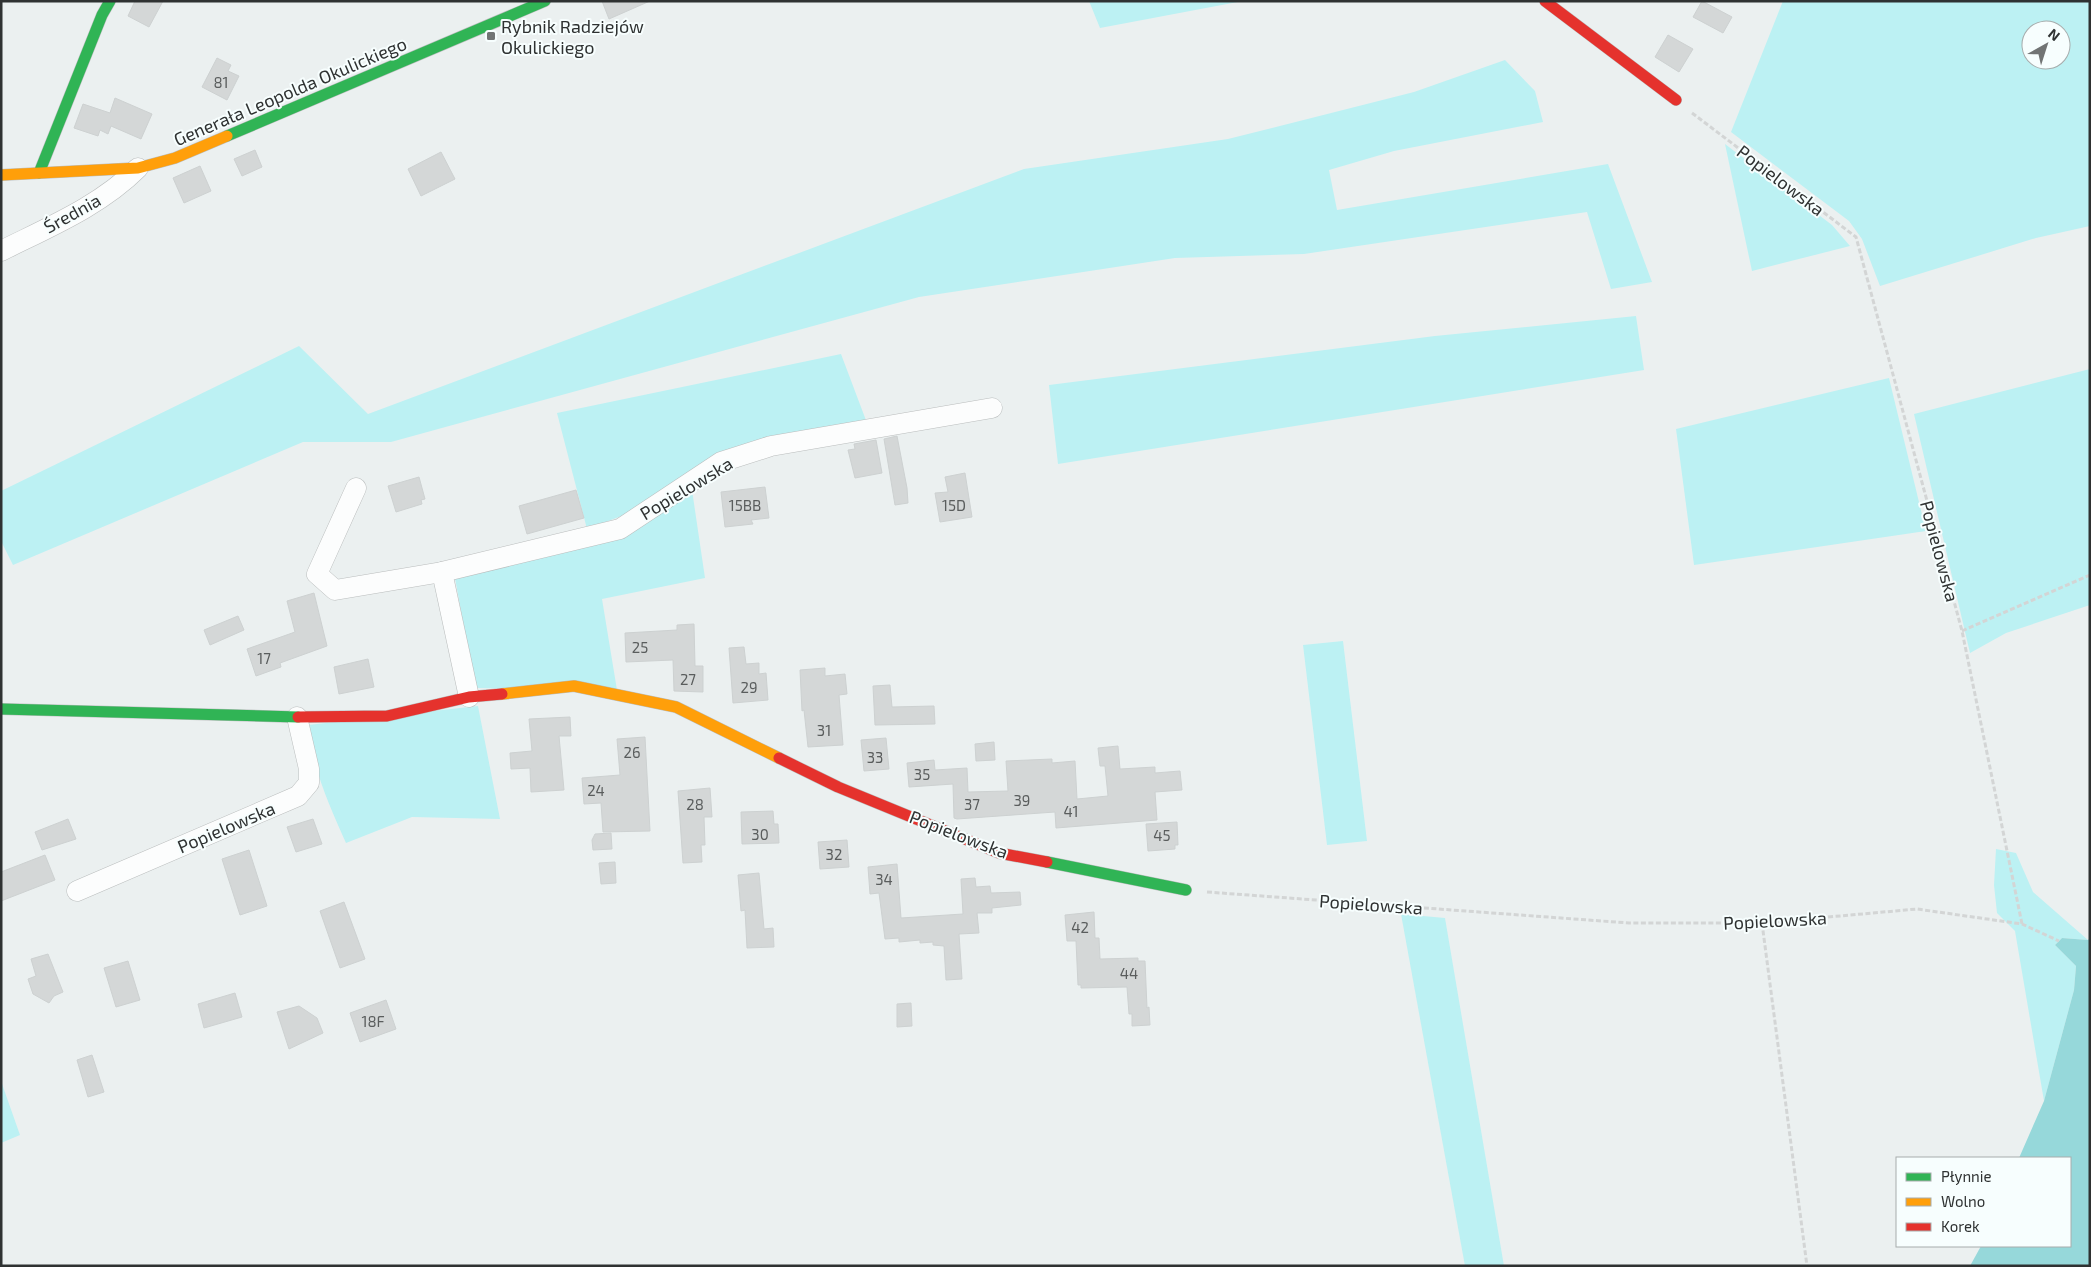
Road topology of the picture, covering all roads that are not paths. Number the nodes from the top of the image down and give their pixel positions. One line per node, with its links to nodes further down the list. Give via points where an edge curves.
1 (110, 1): 6 (street)
2 (545, 1): 5 (street, Generała Leopolda Okulickiego, via 209,145)
3 (1545, 1): 4 (street)
4 (1676, 100)
5 (138, 168): 6 (street, Generała Leopolda Okulickiego); 8 (street, Średnia, via 94,204)
6 (39, 174): 7 (street, Generała Leopolda Okulickiego)
7 (1, 175)
8 (1, 251)
9 (992, 408): 11 (street, Popielowska, via 772,446 721,462 620,529)
10 (356, 488): 11 (street, Popielowska, via 317,574 335,590)
11 (442, 572): 12 (street)
12 (469, 697): 14 (street, Popielowska, via 387,716); 15 (street, Popielowska, via 574,686 676,707 838,787 999,853)
13 (1, 709): 14 (street, Popielowska)
14 (297, 717): 16 (street, Popielowska, via 309,769 309,783 298,796)
15 (1186, 890)
16 (77, 891)

